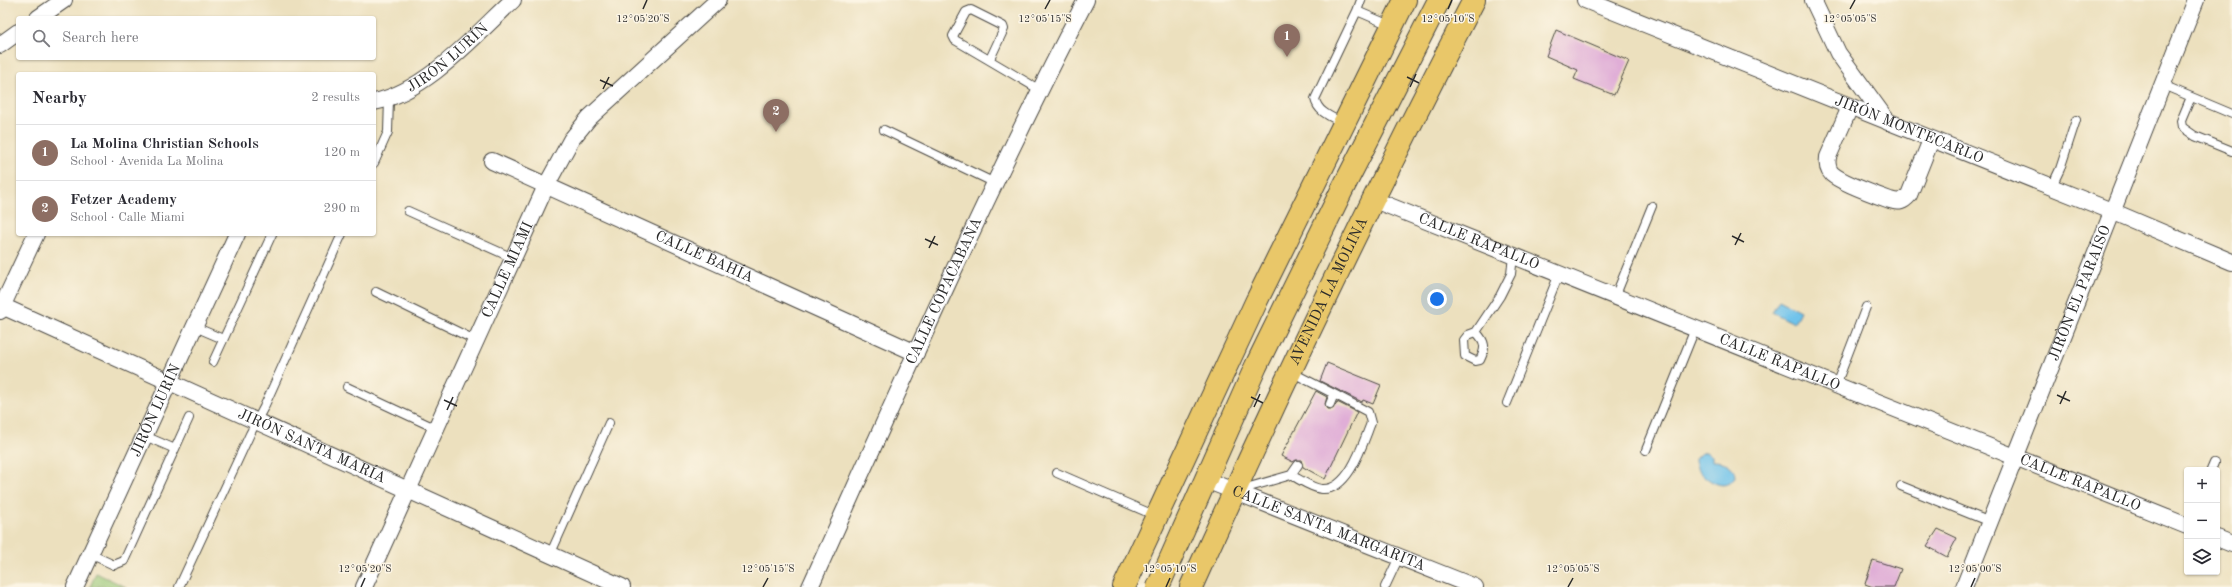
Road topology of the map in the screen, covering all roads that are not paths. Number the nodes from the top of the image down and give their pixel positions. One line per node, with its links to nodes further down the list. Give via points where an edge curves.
1 (64, 0): 13 (street)
2 (513, 0): 21 (street, JIRÓN LURÍN, via 444,63)
3 (718, 0): 33 (street, CALLE MIAMI, via 580,128)
4 (1086, 0): 19 (street, CALLE COPACABANA)
5 (1361, 0): 12 (lane)
6 (1405, 0): 14 (main road)
7 (1439, 0): 76 (main road, AVENIDA LA MOLINA, via 1256,366)
8 (1474, 0): 35 (main road, AVENIDA LA MOLINA)
9 (1585, 0): 22 (street, JIRÓN MONTECARLO)
10 (1813, 0): 25 (street, via 1838,53)
11 (2196, 0): 18 (street, JIRÒN EL PARAÍSO)
12 (1357, 11): 14 (lane); 26 (lane, via 1315,99 1317,107 1328,116)
13 (41, 16)
14 (1392, 26): 26 (main road)
15 (16, 33): 16 (street)
16 (0, 45)
17 (990, 59): 17 (lane, via 955,40 953,36 966,12 971,10 1003,26 1004,29); 19 (lane)
18 (2163, 86): 20 (lane); 38 (street, JIRÒN EL PARAÍSO)
19 (1040, 90): 32 (street, CALLE COPACABANA)
20 (2191, 97): 23 (lane); 29 (lane, via 2181,121 2182,127 2195,136)
21 (382, 101): 30 (lane, via 388,132)
22 (1850, 107): 25 (street, JIRÓN MONTECARLO); 28 (street, via 1828,157 1827,166 1832,174 1840,179 1890,200 1904,201 1909,195)
23 (2232, 114)
24 (2076, 120): 34 (lane)
25 (1888, 122): 28 (street, JIRÓN MONTECARLO)
26 (1344, 123): 80 (main road, via 1256,300)
27 (884, 130): 32 (lane)
28 (1931, 140): 34 (street, JIRÓN MONTECARLO)
29 (2232, 151)
30 (376, 159)
31 (492, 161): 33 (street, CALLE BAHÍA)
32 (995, 183): 56 (street, CALLE COPACABANA)
33 (546, 186): 44 (street, CALLE MIAMI); 56 (street, CALLE BAHÍA)
34 (2051, 188): 38 (street, JIRÓN MONTECARLO)
35 (1372, 199): 43 (street, CALLE RAPALLO); 58 (main road, AVENIDA LA MOLINA)
36 (1652, 206): 48 (lane)
37 (408, 211): 44 (lane)
38 (2114, 212): 45 (street, JIRÓN MONTECARLO); 72 (street, JIRÒN EL PARAÍSO)
39 (35, 236): 49 (street)
40 (236, 236): 51 (street, JIRÓN LURÍN)
41 (271, 236): 54 (lane)
42 (341, 236): 66 (lane)
43 (1513, 256): 46 (street, CALLE RAPALLO); 53 (lane, via 1511,274)
44 (515, 259): 55 (street, CALLE MIAMI)
45 (2232, 262)
46 (1559, 274): 48 (street, CALLE RAPALLO); 63 (lane)
47 (376, 292): 55 (lane)
48 (1615, 297): 52 (street, CALLE RAPALLO)
49 (2, 305): 59 (street, JIRÓN SANTA MARÍA)
50 (1866, 307): 60 (lane)
51 (195, 327): 54 (lane); 59 (street, JIRÓN LURÍN)
52 (1694, 329): 60 (street, CALLE RAPALLO); 71 (lane)
53 (1476, 332)
54 (223, 340): 57 (lane)
55 (477, 340): 68 (street, CALLE MIAMI)
56 (916, 353): 92 (street, CALLE COPACABANA)
57 (213, 362)
58 (1290, 372): 62 (lane); 79 (main road, AVENIDA LA MOLINA)
59 (170, 382): 66 (street, JIRÓN SANTA MARÍA); 69 (street, JIRÓN LURÍN)
60 (1836, 385): 72 (street, CALLE RAPALLO)
61 (347, 387): 68 (lane)
62 (1334, 394): 64 (lane); 75 (lane, via 1368,412 1371,423 1345,480 1334,487 1322,490)
63 (1507, 403)
64 (1330, 404)
65 (189, 418): 70 (lane)
66 (256, 422): 78 (street, JIRÓN SANTA MARÍA); 89 (lane)
67 (609, 423): 86 (lane)
68 (437, 429): 78 (street, CALLE MIAMI)
69 (145, 436): 70 (lane); 85 (street, JIRÓN LURÍN)
70 (174, 449): 85 (lane, via 124,561 114,565)
71 (1646, 450)
72 (2015, 457): 81 (street, JIRÒN EL PARAÍSO); 82 (street, CALLE RAPALLO)
73 (1298, 465): 75 (lane)
74 (1057, 473): 80 (lane)
75 (1291, 475): 79 (lane)
76 (1206, 480): 79 (street, CALLE SANTA MARGARITA); 94 (main road, AVENIDA LA MOLINA)
77 (1901, 486): 81 (lane)
78 (408, 490): 86 (street, JIRÓN SANTA MARÍA); 90 (street, CALLE MIAMI)
79 (1234, 492): 87 (street, CALLE SANTA MARGARITA); 95 (main road, AVENIDA LA MOLINA)
80 (1156, 517): 93 (main road)
81 (1990, 522): 98 (street, JIRÒN EL PARAÍSO)
82 (2184, 525)
83 (2220, 539): 84 (street)
84 (2232, 544)
85 (90, 554): 88 (street, JIRÓN LURÍN)
86 (550, 554): 91 (street, JIRÓN SANTA MARÍA)
87 (1399, 556): 96 (lane); 97 (street, CALLE SANTA MARGARITA)
88 (75, 587)
89 (179, 587)
90 (364, 587)
91 (622, 587)
92 (810, 587)
93 (1124, 587)
94 (1158, 587)
95 (1191, 587)
96 (1386, 587)
97 (1475, 587)
98 (1964, 587)

